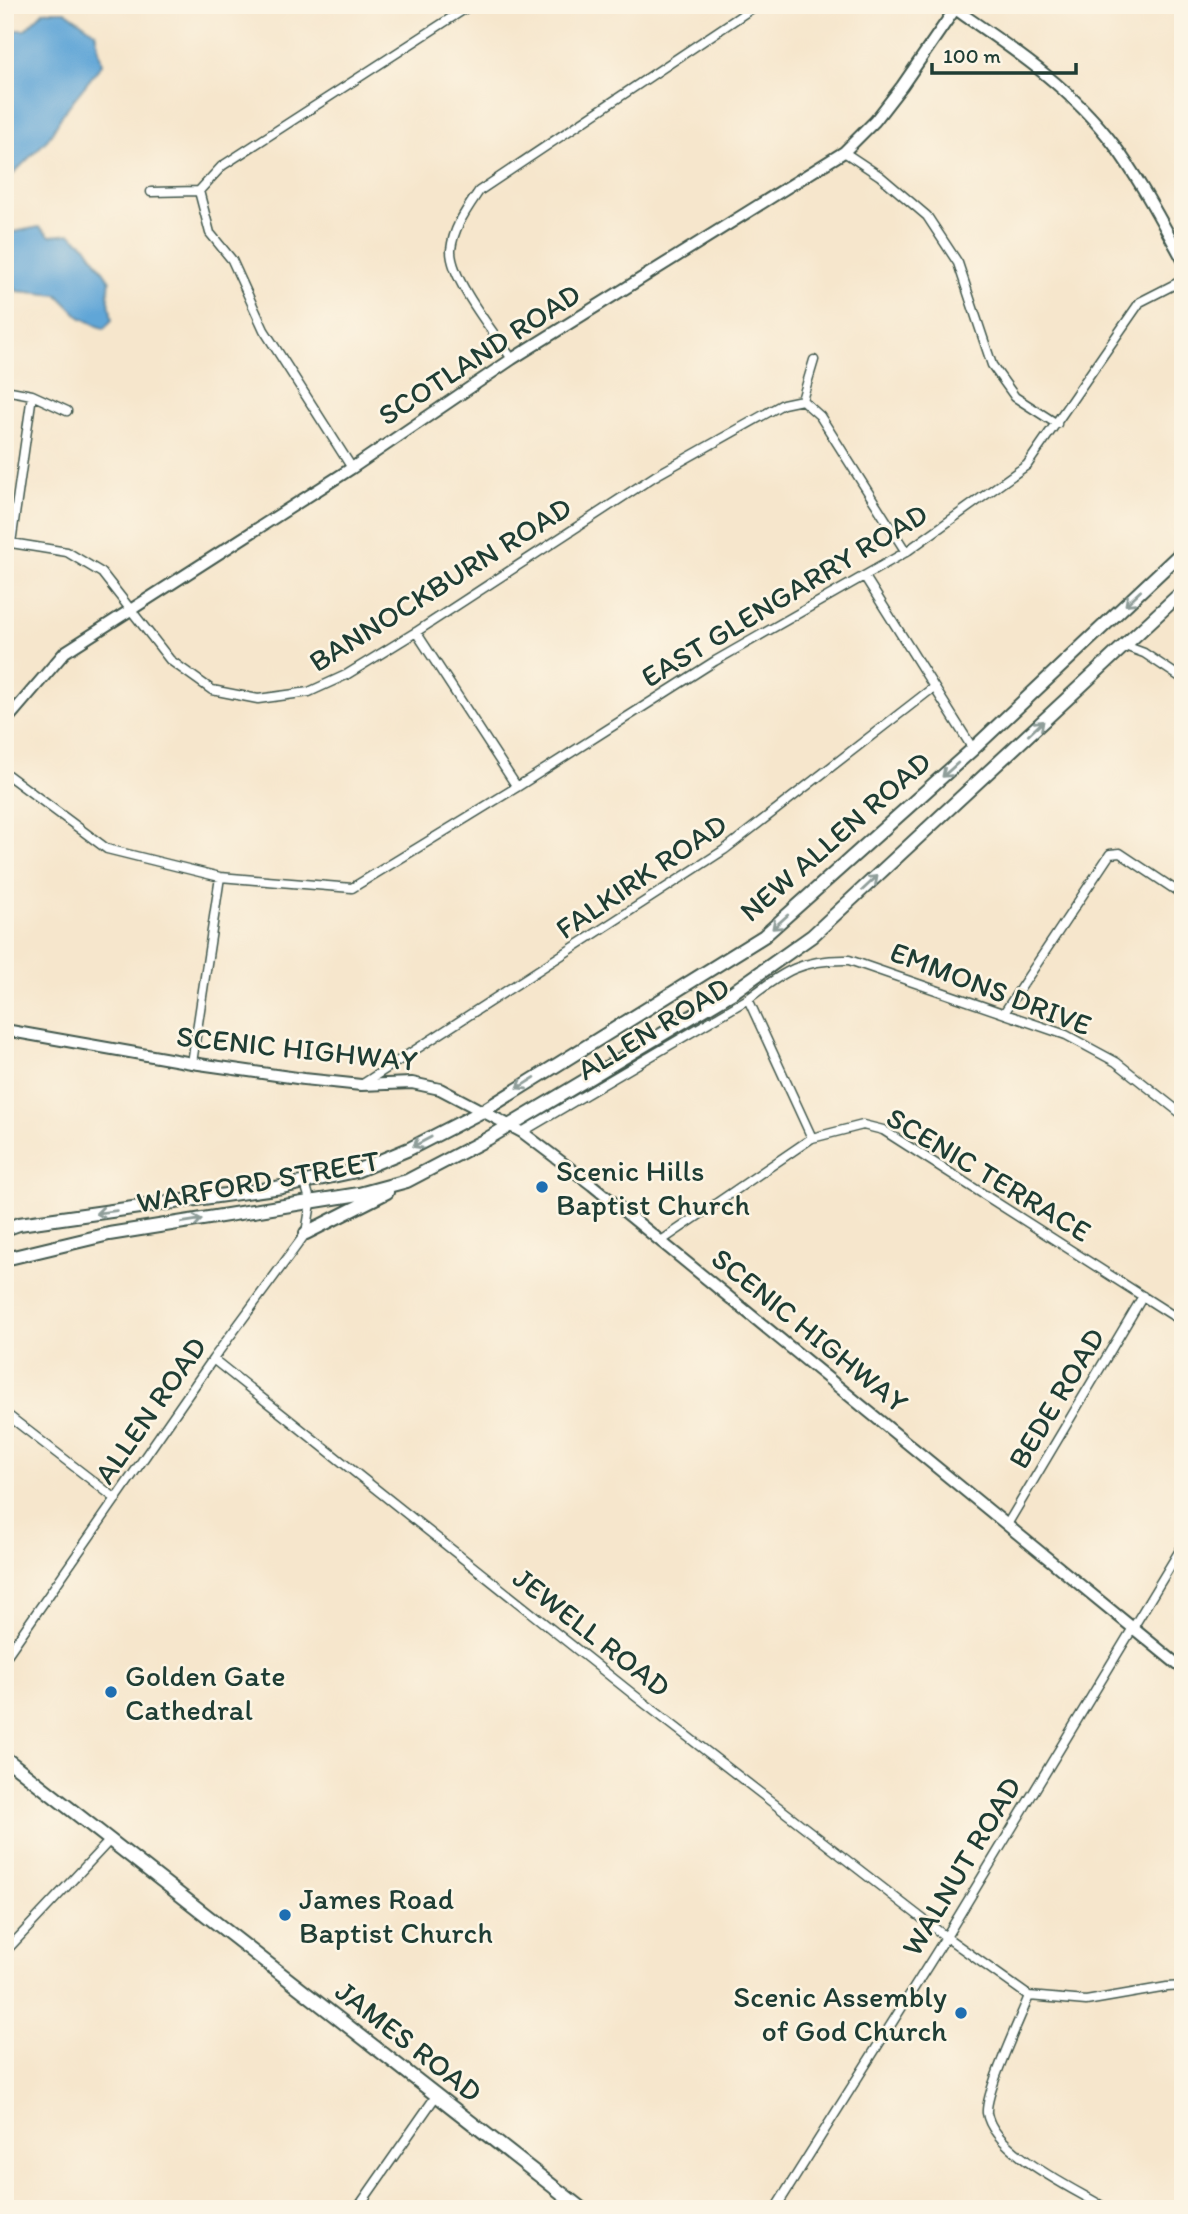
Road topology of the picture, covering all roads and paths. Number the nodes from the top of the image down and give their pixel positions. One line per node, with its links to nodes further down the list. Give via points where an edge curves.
1 (471, 5): 5 (street, via 222,166)
2 (757, 5): 9 (street, via 479,191 457,228 452,262 463,287)
3 (954, 7): 4 (street, SCOTLAND ROAD, via 902,86); 7 (street, via 1034,64 1095,121 1130,168)
4 (844, 152): 9 (street, SCOTLAND ROAD); 15 (street, via 927,216 958,263 992,365 1014,397)
5 (199, 191): 6 (street); 16 (street, via 210,233 232,260 264,330)
6 (151, 192)
7 (1183, 260)
8 (1183, 280): 15 (street, EAST GLENGARRY ROAD, via 1140,302)
9 (512, 359): 16 (street, SCOTLAND ROAD)
10 (814, 360): 13 (street)
11 (5, 390): 12 (street)
12 (32, 395): 14 (street); 17 (street)
13 (802, 400): 19 (street, via 820,416); 23 (street, BANNOCKBURN ROAD, via 783,404 654,476)
14 (67, 411)
15 (1057, 424): 19 (street, EAST GLENGARRY ROAD, via 1027,466)
16 (352, 468): 22 (street, SCOTLAND ROAD)
17 (8, 542): 22 (street, BANNOCKBURN ROAD, via 67,552 102,573)
18 (1183, 551): 28 (main road, NEW ALLEN ROAD, one-way to 28)
19 (906, 552): 20 (street, EAST GLENGARRY ROAD)
20 (865, 578): 26 (street); 30 (street, EAST GLENGARRY ROAD, via 716,660)
21 (1183, 591): 24 (main road, NEW ALLEN ROAD)
22 (130, 612): 23 (street, BANNOCKBURN ROAD, via 170,660 212,690 258,699 309,692); 27 (street, SCOTLAND ROAD, via 65,652)
23 (416, 632): 30 (street)
24 (1125, 646): 25 (street); 41 (main road, NEW ALLEN ROAD, one-way to 24, via 733,992 812,936)
25 (1183, 679)
26 (934, 687): 28 (street); 38 (street, FALKIRK ROAD, via 724,850)
27 (5, 722)
28 (973, 749): 39 (main road, NEW ALLEN ROAD, one-way to 39, via 764,936)
29 (5, 773): 31 (street, via 107,849)
30 (517, 787): 31 (street, EAST GLENGARRY ROAD, via 352,888)
31 (220, 877): 37 (street)
32 (1183, 895): 35 (street, via 1120,853 1110,854)
33 (806, 963): 34 (street, ALLEN ROAD, via 778,976); 35 (street, EMMONS DRIVE, via 849,960)
34 (748, 999): 42 (street, ALLEN ROAD); 43 (street)
35 (1004, 1013): 40 (street, EMMONS DRIVE, via 1066,1035 1116,1062)
36 (5, 1030): 37 (street, SCENIC HIGHWAY)
37 (192, 1063): 38 (street, SCENIC HIGHWAY)
38 (361, 1085): 39 (street, SCENIC HIGHWAY, via 412,1083 440,1089)
39 (482, 1111): 41 (street, SCENIC HIGHWAY); 45 (main road, WARFORD STREET, one-way to 45, via 356,1171)
40 (1183, 1115)
41 (509, 1125): 42 (street, SCENIC HIGHWAY); 44 (main road, WARFORD STREET)
42 (522, 1132): 49 (street, SCENIC HIGHWAY)
43 (812, 1138): 49 (street, SCENIC TERRACE); 51 (street, SCENIC TERRACE, via 863,1125 883,1130)
44 (407, 1181): 46 (main road, WARFORD STREET); 48 (main road)
45 (304, 1183): 46 (street, ALLEN ROAD); 47 (main road, WARFORD STREET, one-way to 47)
46 (311, 1203): 48 (street, ALLEN ROAD); 50 (main road, WARFORD STREET, one-way to 46, via 109,1234)
47 (5, 1229)
48 (306, 1233): 53 (street, ALLEN ROAD)
49 (661, 1241): 56 (street, SCENIC HIGHWAY)
50 (5, 1259)
51 (1143, 1296): 52 (street, SCENIC TERRACE); 56 (street, BEDE ROAD)
52 (1183, 1322)
53 (214, 1359): 55 (street, ALLEN ROAD); 63 (street, JEWELL ROAD)
54 (5, 1413): 55 (street)
55 (116, 1499): 59 (street, ALLEN ROAD)
56 (1008, 1523): 58 (street, SCENIC HIGHWAY)
57 (1183, 1545): 58 (street, WALNUT ROAD)
58 (1133, 1627): 60 (street, SCENIC HIGHWAY); 63 (street, WALNUT ROAD)
59 (5, 1658)
60 (1183, 1669)
61 (5, 1758): 62 (main road, JAMES ROAD)
62 (111, 1839): 64 (street); 67 (main road, JAMES ROAD)
63 (946, 1937): 66 (street, JEWELL ROAD); 70 (street, WALNUT ROAD)
64 (5, 1952)
65 (1183, 1986): 66 (street, via 1086,2001)
66 (1029, 1996): 71 (street, via 990,2093 987,2113 999,2138 1022,2158)
67 (436, 2096): 68 (street); 69 (main road, JAMES ROAD)
68 (356, 2209)
69 (582, 2209)
70 (775, 2209)
71 (1107, 2209)

